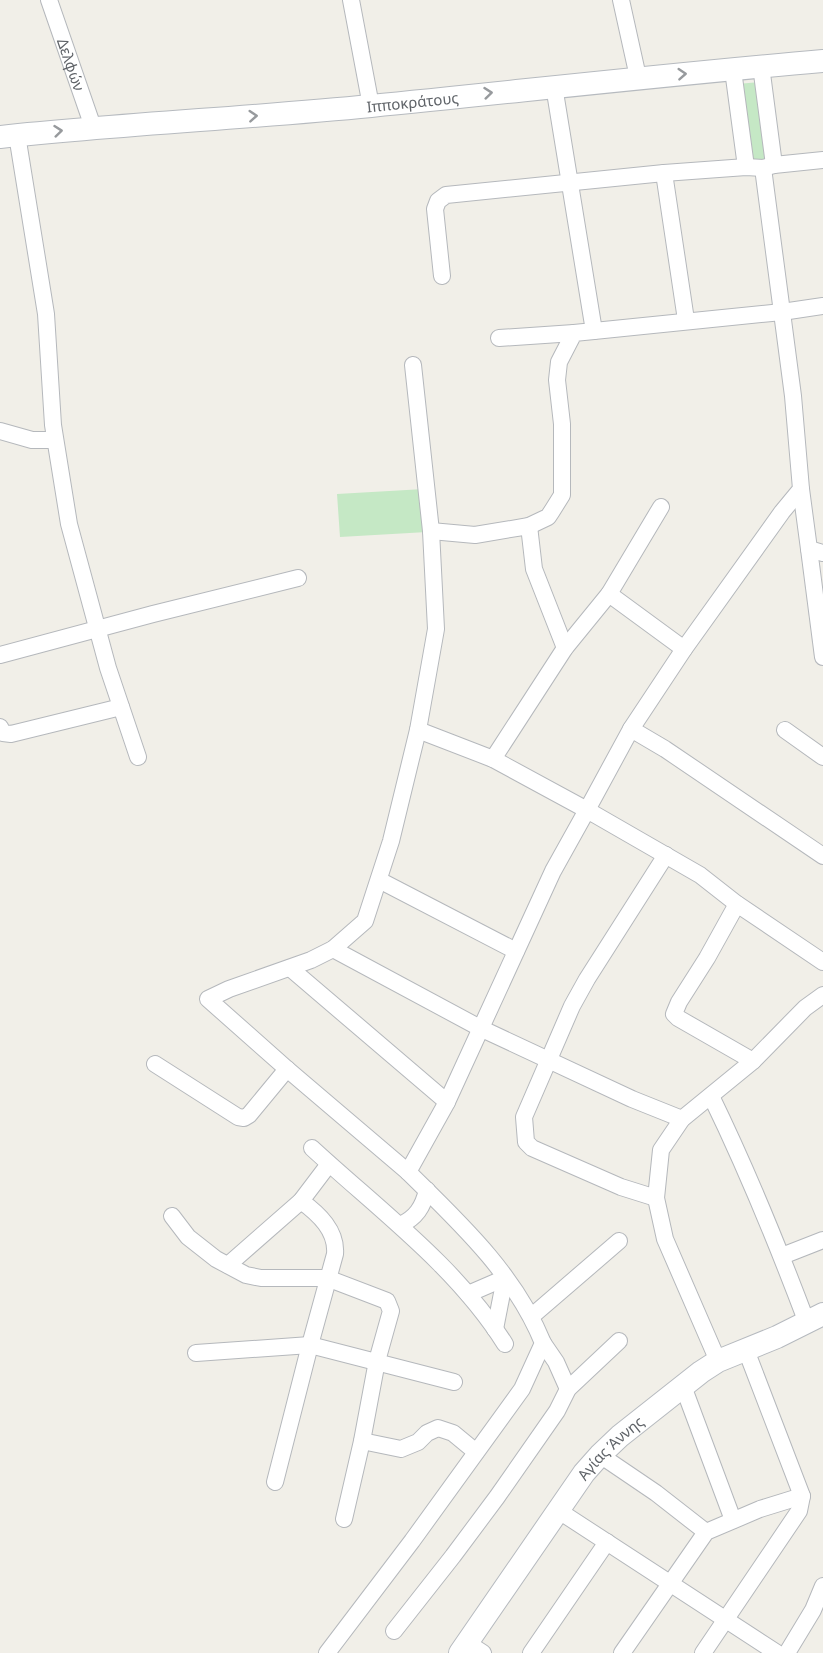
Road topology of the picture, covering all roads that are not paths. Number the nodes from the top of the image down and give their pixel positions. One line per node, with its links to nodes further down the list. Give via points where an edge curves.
1 (49, 0): 10 (street, Δελφών)
2 (351, 0): 9 (street)
3 (621, 0): 7 (street)
4 (823, 61): 5 (main road, Ιπποκράτους)
5 (761, 66): 6 (main road, Ιπποκράτους); 13 (street)
6 (733, 70): 7 (main road, Ιπποκράτους, one-way to 6); 14 (street)
7 (638, 77): 8 (main road, Ιπποκράτους)
8 (554, 86): 9 (main road, Ιπποκράτους, one-way to 8); 16 (street)
9 (371, 106): 10 (main road, Ιπποκράτους, one-way to 9)
10 (93, 127): 11 (main road, Ιπποκράτους, one-way to 10)
11 (8, 136): 26 (street, via 46,314)
12 (823, 160): 13 (street)
13 (768, 166): 14 (street); 19 (street)
14 (746, 167): 15 (street)
15 (664, 173): 16 (street); 20 (street)
16 (571, 183): 17 (street, via 441,198 435,209); 21 (street)
17 (442, 276)
18 (823, 306): 19 (street)
19 (782, 312): 20 (street); 27 (street)
20 (686, 320): 21 (street)
21 (594, 331): 22 (street)
22 (574, 333): 23 (street); 29 (street, via 560,362 557,380 562,424 562,495 548,517)
23 (499, 338)
24 (413, 365): 30 (street)
25 (0, 431): 26 (street, via 32,440)
26 (55, 440): 34 (street, via 69,524)
27 (801, 489): 31 (street); 36 (street)
28 (661, 507): 33 (street)
29 (529, 526): 30 (street, via 475,536); 35 (street, via 534,569)
30 (430, 531): 42 (street, via 436,629)
31 (816, 551): 38 (street)
32 (298, 578): 34 (street)
33 (609, 594): 35 (street); 36 (street)
34 (98, 628): 37 (street); 39 (street)
35 (565, 648): 46 (street)
36 (684, 649): 41 (street)
37 (0, 655)
38 (823, 657)
39 (121, 707): 40 (street, via 11,734 3,733); 45 (street)
40 (0, 727)
41 (631, 729): 47 (street); 49 (street)
42 (418, 730): 46 (street); 50 (street)
43 (785, 730): 44 (street)
44 (823, 756)
45 (138, 757)
46 (493, 759): 47 (street)
47 (587, 810): 48 (street); 53 (street)
48 (666, 855): 51 (street); 58 (street, via 587,979)
49 (823, 856)
50 (379, 880): 52 (street, via 365,921); 53 (street)
51 (737, 904): 54 (street); 59 (street, via 674,1014)
52 (333, 948): 55 (street); 57 (street)
53 (516, 951): 57 (street)
54 (823, 962)
55 (290, 968): 61 (street, via 208,999); 63 (street)
56 (823, 995): 59 (street)
57 (480, 1028): 58 (street); 63 (street)
58 (550, 1061): 64 (street); 69 (street, via 524,1116 526,1142 598,1178)
59 (753, 1061): 62 (street)
60 (154, 1064): 61 (street, via 244,1118)
61 (287, 1069): 67 (street)
62 (711, 1096): 64 (street); 75 (street)
63 (447, 1102): 67 (street)
64 (682, 1119): 69 (street, via 661,1150)
65 (312, 1148): 66 (street)
66 (329, 1164): 70 (street); 72 (street)
67 (408, 1172): 68 (street)
68 (427, 1190): 72 (street, via 418,1212); 78 (street, via 474,1237)
69 (656, 1198): 90 (street, via 665,1239)
70 (301, 1202): 76 (street); 77 (street, via 328,1227 335,1240)
71 (172, 1216): 76 (street, via 188,1237)
72 (400, 1225): 79 (street)
73 (823, 1240): 75 (street)
74 (619, 1241): 80 (street)
75 (782, 1256): 81 (street)
76 (228, 1265): 77 (street, via 261,1278)
77 (327, 1278): 86 (street); 89 (street, via 387,1301 391,1311)
78 (505, 1278): 79 (street); 80 (street); 82 (street)
79 (468, 1294): 82 (street)
80 (532, 1316): 84 (street)
81 (815, 1318): 87 (main road, Αγίας Άννης)
82 (495, 1329): 85 (street)
83 (619, 1341): 93 (street)
84 (543, 1342): 93 (street); 95 (street, via 522,1389)
85 (505, 1344)
86 (309, 1345): 88 (street); 89 (street); 97 (street)
87 (746, 1350): 90 (main road, Αγίας Άννης); 98 (street)
88 (196, 1353)
89 (377, 1361): 91 (street); 94 (street)
90 (718, 1361): 92 (main road, Αγίας Άννης)
91 (454, 1382)
92 (683, 1386): 96 (main road, Αγίας Άννης); 101 (street)
93 (568, 1389): 107 (street, via 497,1497)
94 (362, 1441): 95 (street, via 401,1449 438,1428 453,1433); 100 (street)
95 (476, 1452): 109 (street)
96 (600, 1455): 99 (main road, Αγίας Άννης); 102 (street)
97 (275, 1482)
98 (802, 1496): 101 (street); 106 (street, via 799,1511)
99 (559, 1511): 103 (street); 108 (main road, Αγίας Άννης)
100 (344, 1519)
101 (733, 1520): 102 (street)
102 (706, 1532): 104 (street)
103 (606, 1542): 104 (street); 110 (street)
104 (670, 1583): 106 (street); 111 (street)
105 (823, 1586): 114 (street)
106 (725, 1620): 112 (street); 113 (street)
107 (394, 1631)
108 (470, 1649)
109 (327, 1653)
110 (531, 1653)
111 (622, 1653)
112 (703, 1653)
113 (777, 1653)
114 (787, 1653)

